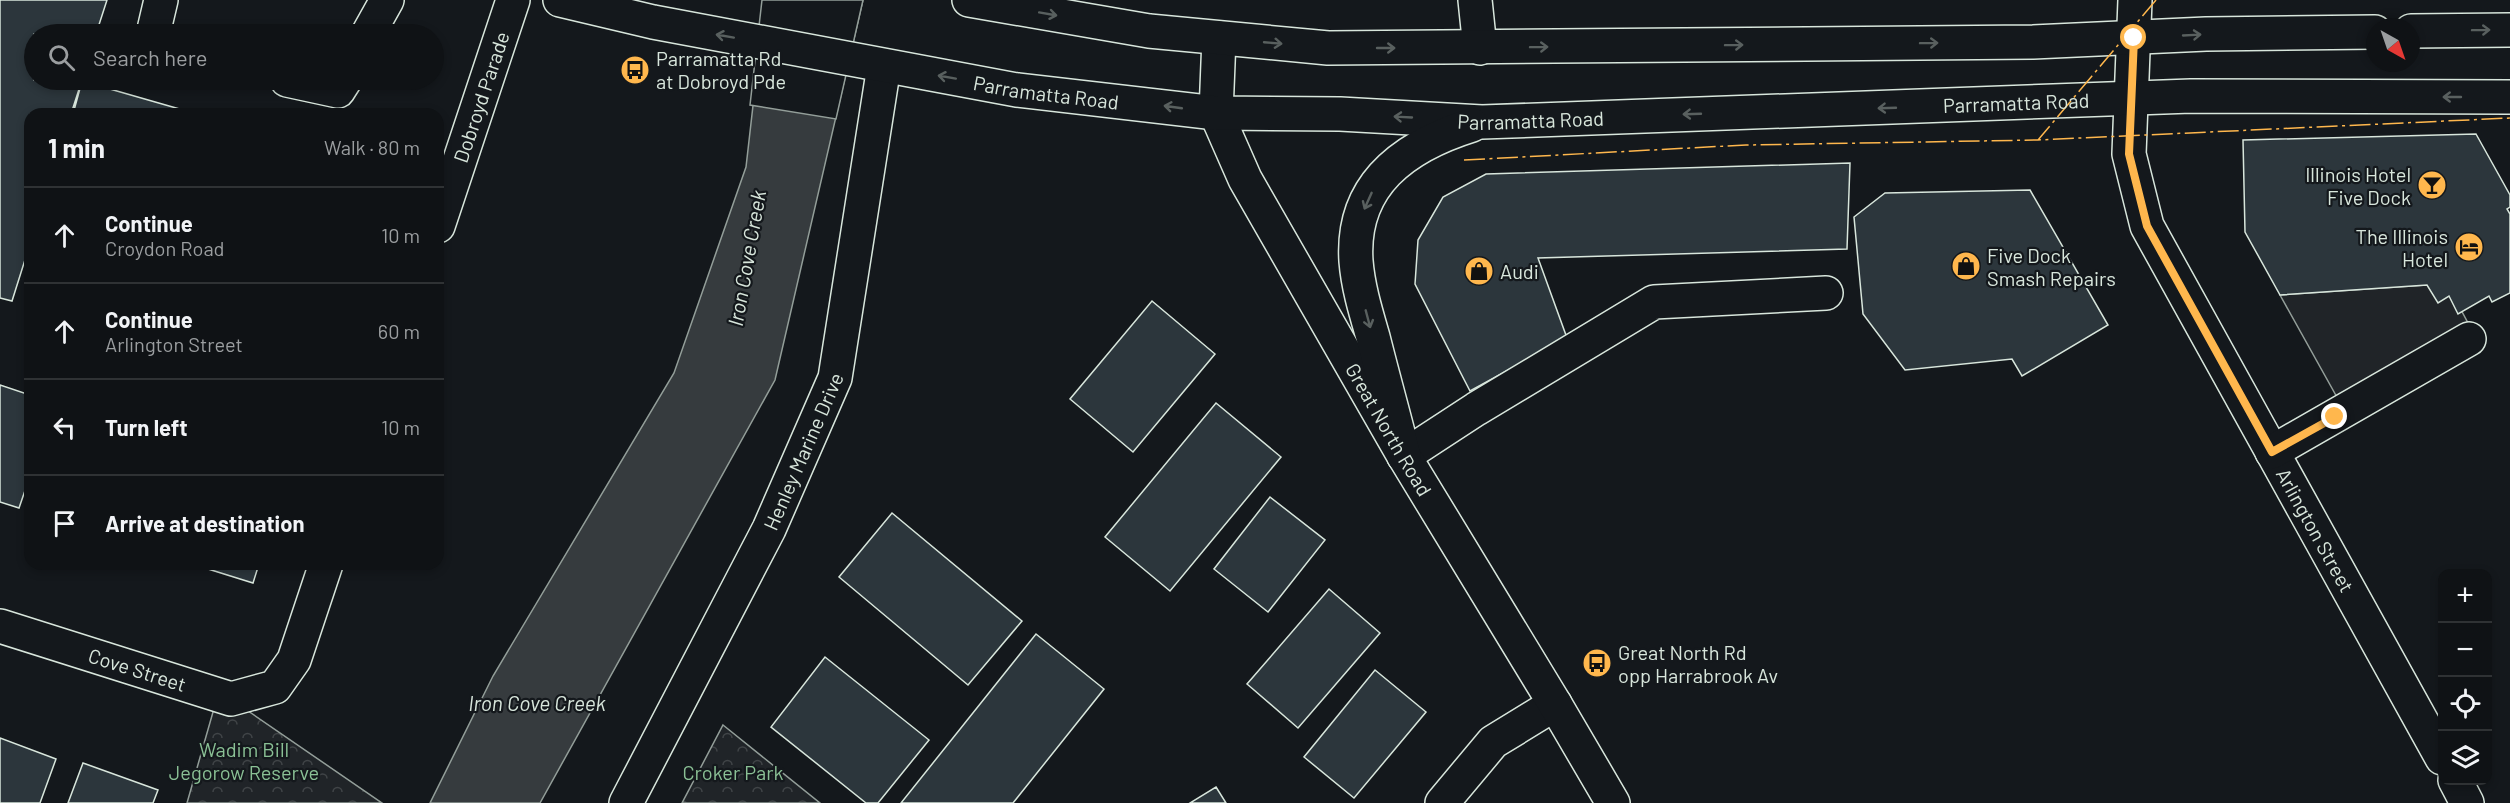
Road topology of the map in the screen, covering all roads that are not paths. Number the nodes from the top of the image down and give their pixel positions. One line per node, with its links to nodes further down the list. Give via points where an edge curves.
1 (162, 0): 8 (main road)
2 (387, 0): 9 (main road)
3 (513, 0): 21 (main road, Dobroyd Parade)
4 (560, 0): 16 (main road, Parramatta Road, one-way to 4)
5 (969, 0): 13 (main road, one-way to 13, via 1149,32)
6 (1475, 0): 15 (main road)
7 (2135, 0): 14 (main road, Arlington Street)
8 (156, 24)
9 (374, 24)
10 (2510, 30): 11 (main road, one-way to 10)
11 (2420, 31)
12 (2366, 32): 14 (main road, one-way to 12)
13 (1219, 38): 15 (main road, one-way to 15, via 1328,48); 19 (main road, Great North Road)
14 (2134, 38): 15 (main road, one-way to 14); 18 (main road, Arlington Street)
15 (1480, 48)
16 (884, 66): 19 (main road, Parramatta Road, one-way to 16, via 1017,90); 31 (main road, Henley Marine Drive, via 835,378 769,529)
17 (2510, 97): 18 (main road, Parramatta Road, one-way to 18)
18 (2131, 99): 20 (main road, Parramatta Road, one-way to 20); 24 (main road, Arlington Street, via 2129,154 2147,226)
19 (1216, 113): 20 (main road, Parramatta Road, one-way to 19, via 1340,114); 25 (main road, Great North Road, via 1245,179)
20 (1482, 122): 25 (main road, one-way to 25, via 1443,134 1404,156 1384,173 1368,197 1358,228 1356,262)
21 (444, 208)
22 (1826, 293): 25 (main road, via 1654,302)
23 (2469, 339): 24 (main road)
24 (2272, 452): 29 (main road, Arlington Street)
25 (1404, 456): 28 (main road, Great North Road)
26 (324, 570): 27 (main road, Cove Street, via 294,660 275,687 231,699)
27 (0, 626)
28 (1556, 704): 32 (main road, via 1493,742); 33 (main road, Great North Road)
29 (2438, 751)
30 (2458, 785): 34 (main road)
31 (626, 803)
32 (1442, 803)
33 (1613, 803)
34 (2468, 803)

